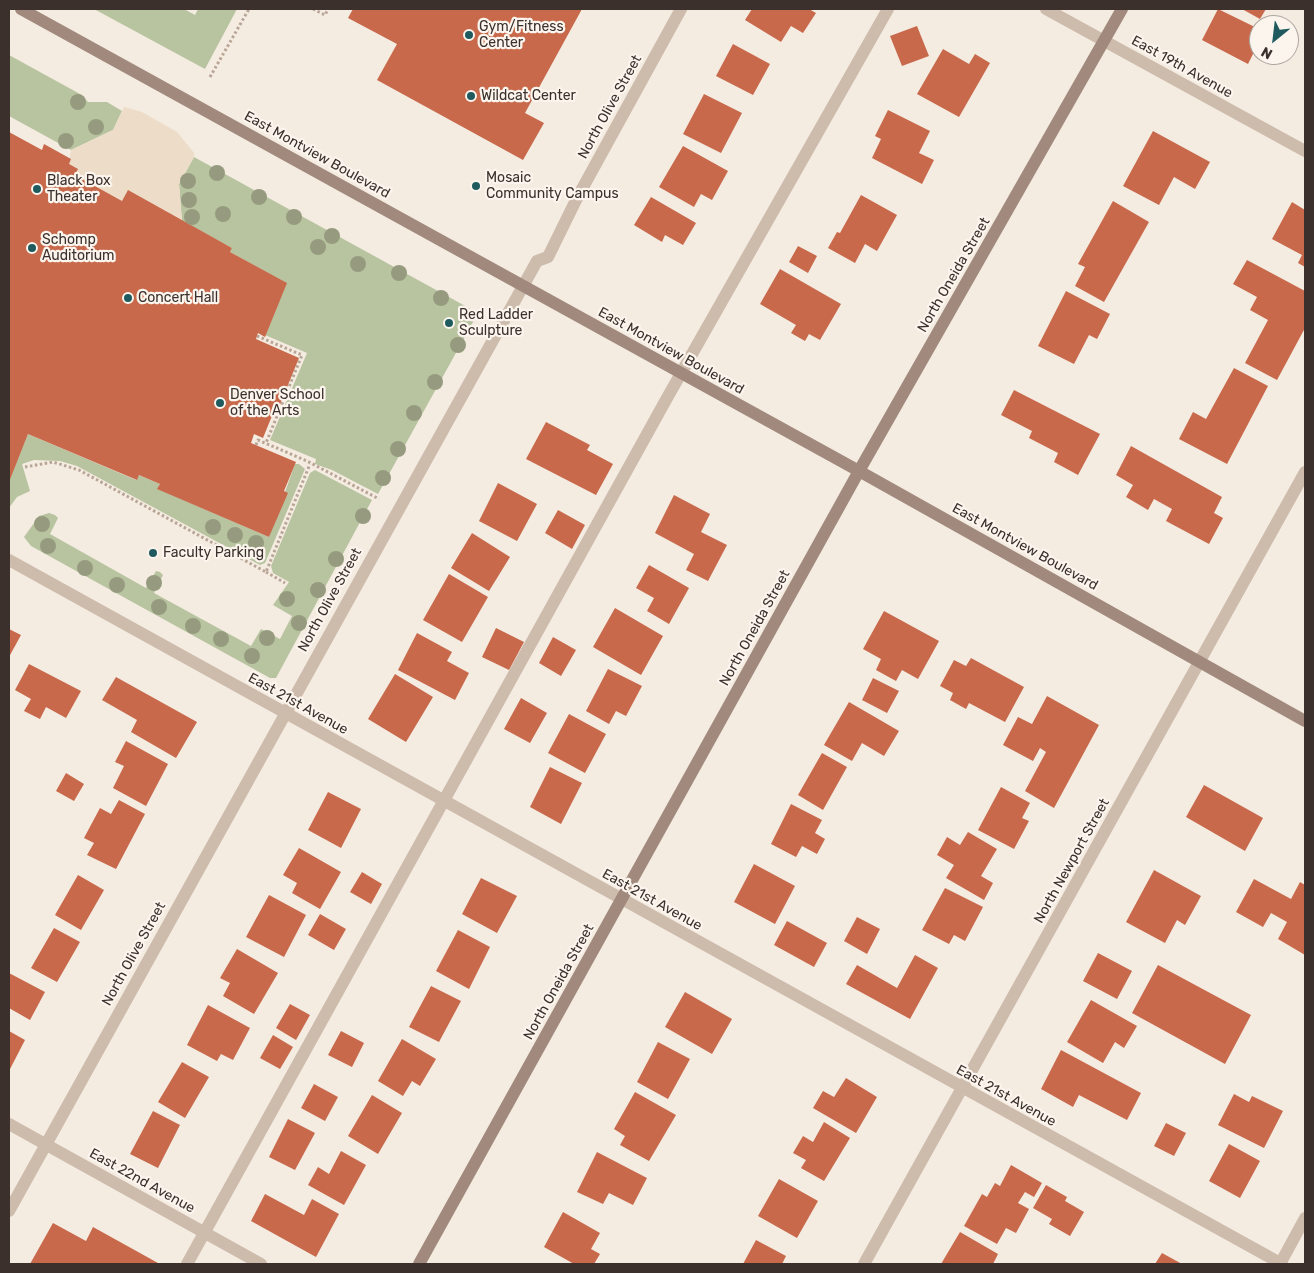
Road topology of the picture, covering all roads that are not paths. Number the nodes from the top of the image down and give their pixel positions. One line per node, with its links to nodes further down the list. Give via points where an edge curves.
1 (21, 9): 8 (main road, East Montview Boulevard)
2 (682, 9): 8 (street, North Olive Street, via 548,257 537,261)
3 (888, 9): 9 (street)
4 (1046, 9): 6 (street, East 19th Avenue)
5 (1122, 9): 6 (main road, North Oneida Street)
6 (1104, 41): 7 (street, East 19th Avenue); 10 (main road, North Oneida Street)
7 (1305, 151)
8 (523, 286): 9 (main road, East Montview Boulevard); 14 (street, North Olive Street)
9 (681, 373): 10 (main road, East Montview Boulevard); 16 (street)
10 (859, 471): 13 (main road, East Montview Boulevard); 17 (main road, North Oneida Street)
11 (1305, 472): 13 (street, North Newport Street)
12 (9, 560): 14 (street, East 21st Avenue)
13 (1200, 663): 15 (main road, East Montview Boulevard); 18 (street, North Newport Street)
14 (284, 713): 16 (street, East 21st Avenue); 20 (street, North Olive Street)
15 (1305, 721)
16 (443, 801): 17 (street, East 21st Avenue); 23 (street)
17 (621, 900): 18 (street, East 21st Avenue); 26 (main road, North Oneida Street)
18 (961, 1088): 27 (street, North Newport Street); 28 (street, East 21st Avenue)
19 (9, 1124): 20 (street, East 22nd Avenue)
20 (46, 1145): 21 (street, North Olive Street); 23 (street, East 22nd Avenue)
21 (9, 1211)
22 (1305, 1218): 28 (street)
23 (204, 1233): 24 (street); 25 (street, East 22nd Avenue)
24 (187, 1264)
25 (262, 1264)
26 (419, 1264)
27 (864, 1264)
28 (1281, 1264)

